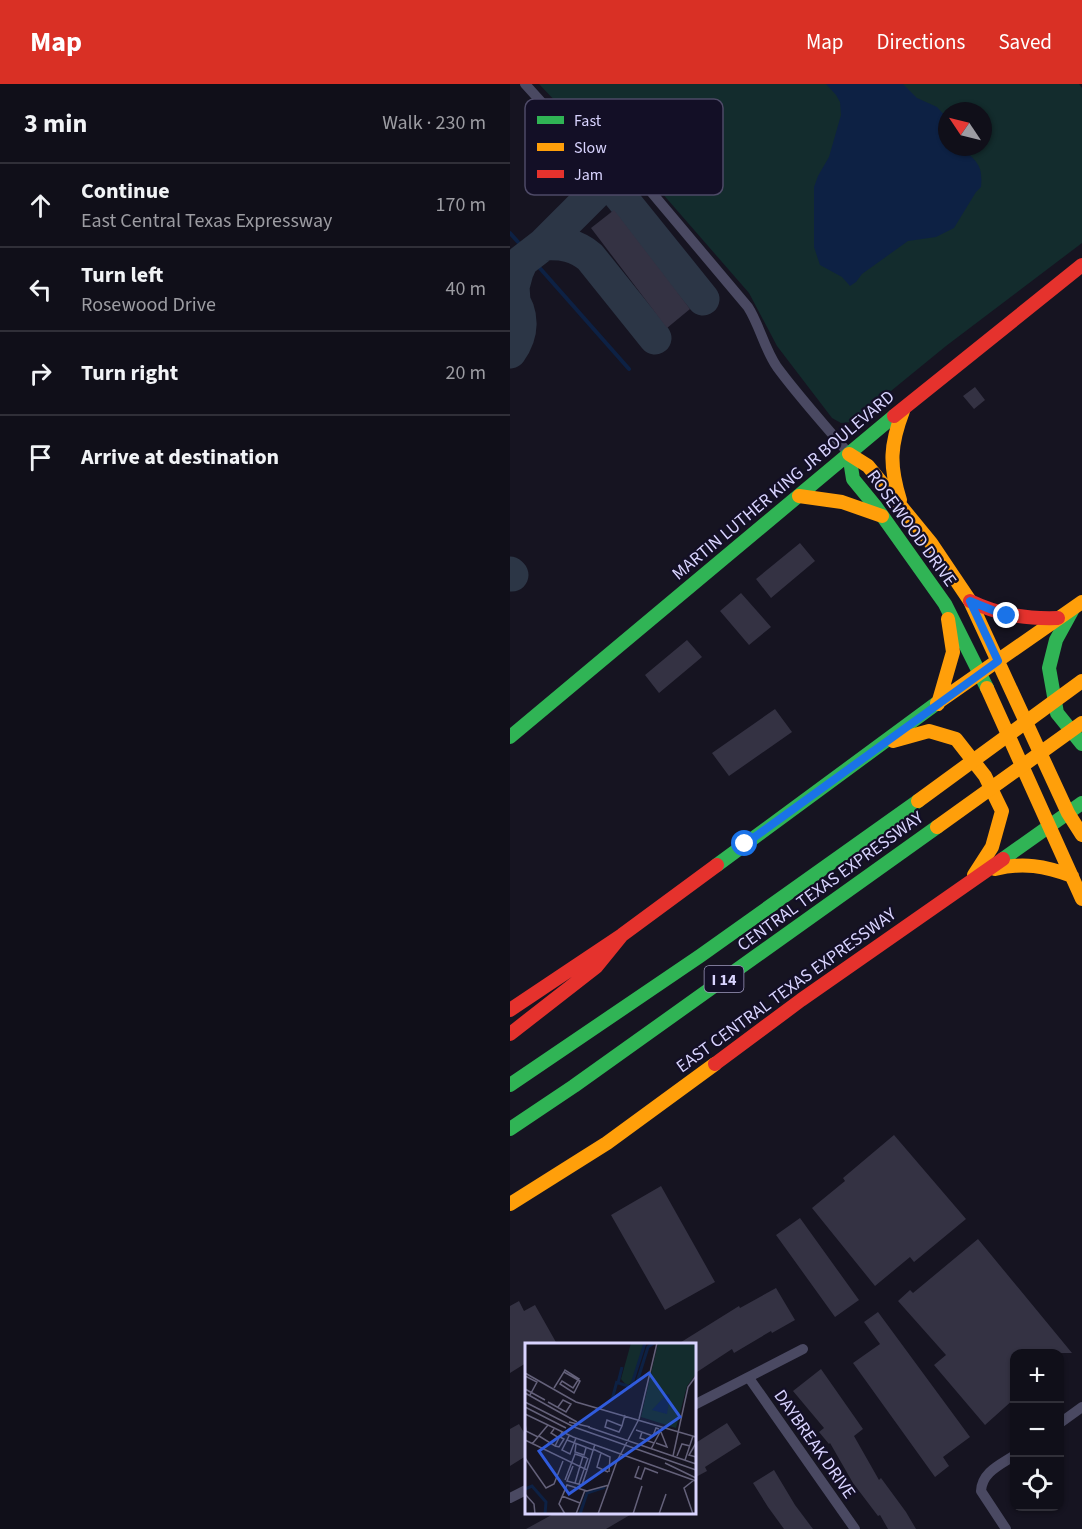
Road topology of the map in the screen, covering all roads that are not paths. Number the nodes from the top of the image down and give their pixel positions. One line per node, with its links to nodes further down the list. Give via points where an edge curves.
1 (525, 84): 2 (street)
2 (539, 99)
3 (654, 195): 6 (street, via 748,307 777,366)
4 (1082, 265): 5 (main road, MARTIN LUTHER KING JR BOULEVARD)
5 (905, 407): 6 (main road, MARTIN LUTHER KING JR BOULEVARD); 8 (main road, via 892,438 890,456)
6 (849, 454): 7 (main road, MARTIN LUTHER KING JR BOULEVARD); 8 (main road, ROSEWOOD DRIVE, via 868,466); 9 (main road, ROSEWOOD DRIVE, via 853,480)
7 (799, 496): 9 (main road, via 822,496); 19 (main road, MARTIN LUTHER KING JR BOULEVARD)
8 (903, 509): 10 (main road, ROSEWOOD DRIVE)
9 (882, 516): 11 (main road, ROSEWOOD DRIVE)
10 (970, 601): 13 (main road, via 1007,616 1032,620); 14 (main road, ROSEWOOD DRIVE)
11 (945, 604): 15 (main road, ROSEWOOD DRIVE); 17 (main road, via 953,652)
12 (1078, 604): 13 (main road); 21 (main road, via 1056,640 1049,668 1057,713)
13 (1058, 618): 14 (main road)
14 (998, 661): 15 (main road); 23 (main road, ROSEWOOD DRIVE)
15 (980, 672): 17 (main road); 24 (main road, ROSEWOOD DRIVE)
16 (1082, 681): 33 (main road, CENTRAL TEXAS EXPRESSWAY / I 14, bridge, via 700,956)
17 (938, 704): 20 (main road)
18 (1082, 723): 34 (main road, CENTRAL TEXAS EXPRESSWAY / I 14, bridge)
19 (510, 737)
20 (883, 743): 28 (main road, via 929,731 956,739 985,776 1002,811 992,847); 30 (main road)
21 (1082, 744)
22 (1082, 803): 23 (main road, EAST CENTRAL TEXAS EXPRESSWAY)
23 (1068, 813): 24 (main road, EAST CENTRAL TEXAS EXPRESSWAY); 25 (main road, ROSEWOOD DRIVE)
24 (1049, 827): 26 (main road, EAST CENTRAL TEXAS EXPRESSWAY); 27 (main road, ROSEWOOD DRIVE)
25 (1082, 835)
26 (983, 872): 27 (main road, via 1029,863); 28 (main road, EAST CENTRAL TEXAS EXPRESSWAY)
27 (1072, 876): 29 (main road, ROSEWOOD DRIVE)
28 (969, 883): 35 (main road, EAST CENTRAL TEXAS EXPRESSWAY, via 607,1143)
29 (1082, 899)
30 (622, 934): 31 (main road); 32 (main road, via 596,967)
31 (510, 1010)
32 (510, 1034)
33 (510, 1084)
34 (510, 1129)
35 (510, 1204)
36 (803, 1349): 37 (street)
37 (749, 1378): 38 (street); 44 (street, DAYBREAK DRIVE)
38 (696, 1404)
39 (1082, 1407): 40 (street)
40 (1064, 1420)
41 (1011, 1457): 45 (street, via 986,1475 981,1491)
42 (525, 1490): 43 (street)
43 (510, 1498)
44 (855, 1529)
45 (1006, 1529)

